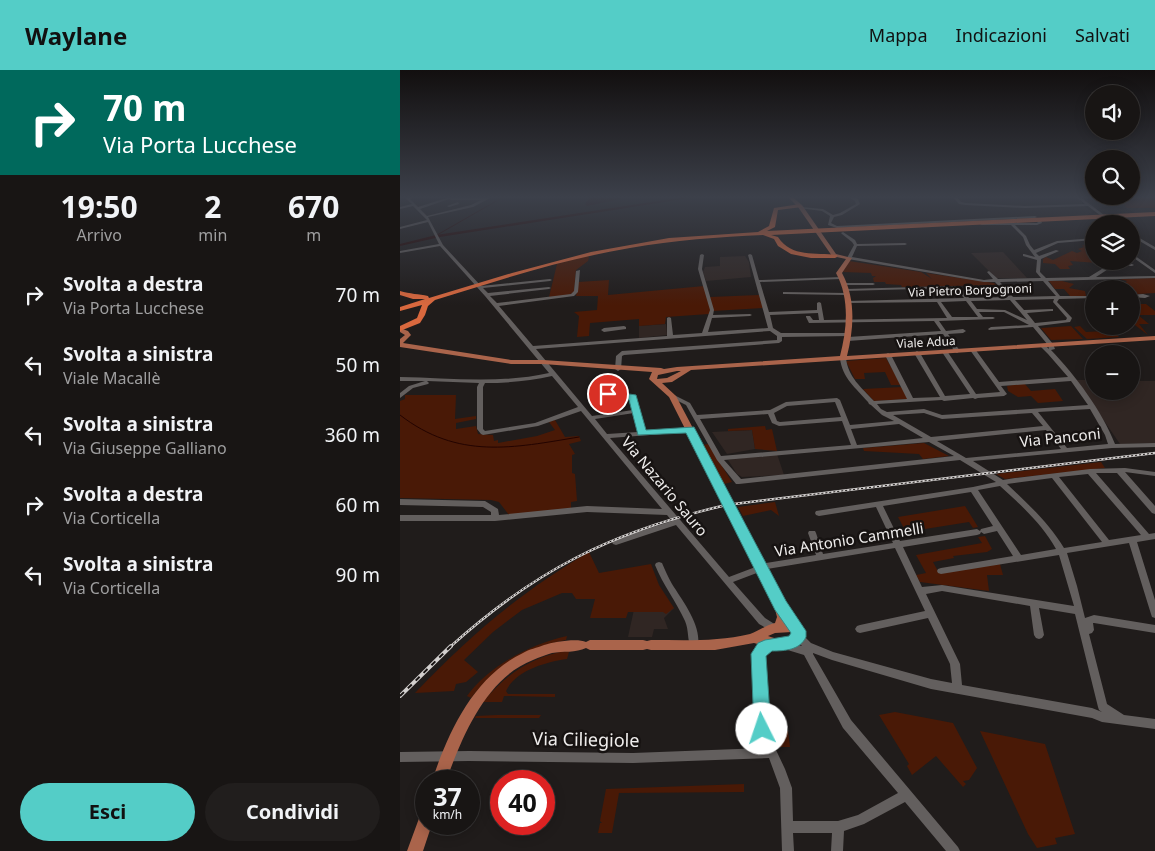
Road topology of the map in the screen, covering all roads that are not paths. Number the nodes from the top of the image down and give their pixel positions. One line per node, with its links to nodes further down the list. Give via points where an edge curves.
1 (432, 232): 12 (street, Via Nazario Sauro)
2 (759, 232): 8 (highway)
3 (776, 232): 8 (highway)
4 (791, 232): 9 (highway)
5 (818, 232): 19 (main road)
6 (843, 232): 14 (street)
7 (1021, 232): 18 (street)
8 (754, 234): 9 (highway); 37 (highway, via 682,238 621,247 571,257)
9 (776, 238): 19 (highway, via 785,250 812,256)
10 (1085, 240): 18 (street, via 1057,242)
11 (1140, 240): 15 (street)
12 (440, 243): 17 (street); 37 (street, Via Nazario Sauro)
13 (905, 244): 14 (street)
14 (856, 245): 23 (street)
15 (1155, 249)
16 (1058, 251): 24 (street)
17 (400, 252)
18 (1034, 252): 24 (street)
19 (831, 254): 23 (main road)
20 (702, 255): 65 (street, via 701,272 712,308)
21 (750, 255): 35 (street)
22 (1024, 255): 24 (street)
23 (849, 258): 32 (main road, via 840,272); 36 (street)
24 (1039, 258): 34 (street, via 1038,271)
25 (1140, 266): 29 (street)
26 (1106, 270): 30 (street)
27 (578, 272): 56 (street, via 576,292 572,295)
28 (988, 272): 36 (street)
29 (1155, 272)
30 (1097, 277): 31 (street); 34 (street)
31 (1155, 277)
32 (841, 278): 35 (street); 41 (main road)
33 (550, 280): 39 (street)
34 (1045, 280): 36 (street); 50 (street)
35 (757, 281): 63 (street)
36 (996, 281): 49 (street)
37 (480, 284): 39 (street); 44 (highway); 46 (street, Via Nazario Sauro)
38 (873, 284): 41 (street)
39 (503, 285): 42 (street)
40 (548, 288): 42 (street)
41 (846, 289): 43 (street); 52 (street, via 954,287); 54 (main road)
42 (502, 293): 46 (street)
43 (786, 293)
44 (447, 294): 45 (highway, via 424,298); 57 (highway); 61 (highway, via 428,302)
45 (403, 295): 57 (highway, via 405,301)
46 (487, 295): 56 (street, Via Nazario Sauro)
47 (1140, 296): 48 (street)
48 (1155, 296)
49 (1010, 297): 50 (street, Via Pietro Borgognoni); 52 (street, Via Pietro Borgognoni); 62 (street)
50 (1058, 297): 51 (street, Via Pietro Borgognoni); 74 (street, via 1055,302 1070,320)
51 (1085, 297)
52 (967, 299): 53 (street, Via Pietro Borgognoni); 59 (street)
53 (938, 300): 54 (street, Via Pietro Borgognoni); 70 (street)
54 (847, 302): 73 (main road)
55 (819, 303): 58 (street)
56 (496, 305): 95 (street, Via Nazario Sauro)
57 (400, 308): 61 (highway)
58 (820, 310): 63 (street); 72 (street)
59 (975, 310): 68 (street); 74 (street, via 1005,311)
60 (1051, 310): 62 (street)
61 (424, 311): 82 (highway, via 422,317)
62 (1023, 312): 74 (street)
63 (767, 314): 76 (street)
64 (750, 315): 65 (street)
65 (709, 317): 84 (street)
66 (808, 317): 72 (street, via 810,322)
67 (668, 318): 86 (street)
68 (981, 318): 69 (street); 70 (street)
69 (993, 318)
70 (950, 319): 71 (street)
71 (936, 320): 73 (street); 83 (street)
72 (822, 322): 73 (street)
73 (848, 322): 87 (main road)
74 (1035, 326): 78 (street); 93 (street)
75 (624, 328): 77 (street)
76 (771, 328): 80 (street); 85 (street)
77 (614, 329): 79 (street); 89 (street)
78 (991, 329)
79 (604, 330)
80 (741, 331): 84 (street); 91 (street)
81 (963, 331): 83 (street)
82 (404, 332): 90 (main road); 94 (main road, via 409,343)
83 (944, 332): 87 (street); 97 (street)
84 (704, 334): 86 (street)
85 (780, 335): 87 (street); 91 (street, via 777,342)
86 (670, 336): 89 (street)
87 (848, 337): 103 (main road)
88 (1155, 338): 93 (main road, Viale Adua)
89 (614, 341): 95 (street)
90 (400, 344): 94 (main road)
91 (744, 344): 108 (street, via 622,353 619,356)
92 (1042, 345): 93 (main road, Viale Adua); 96 (main road, Viale Adua); 100 (street, Via Panconi)
93 (1051, 345): 100 (street, Via Panconi)
94 (415, 346): 104 (main road)
95 (532, 348): 101 (street, Via Nazario Sauro)
96 (973, 350): 97 (main road, Viale Adua); 116 (street)
97 (957, 351): 98 (main road, Viale Adua)
98 (945, 352): 99 (main road, Viale Adua); 119 (street)
99 (917, 353): 102 (main road, Viale Adua); 120 (street)
100 (1054, 354): 114 (street, Via Panconi)
101 (537, 355): 104 (street); 105 (street, Via Nazario Sauro)
102 (888, 355): 103 (main road, Viale Adua); 121 (street)
103 (843, 358): 107 (main road, Viale Adua); 123 (street, via 848,376)
104 (523, 362): 105 (main road)
105 (543, 362): 106 (main road); 110 (street, Via Nazario Sauro)
106 (564, 363): 108 (main road); 110 (street, via 554,366)
107 (698, 367): 109 (main road, Viale Adua); 111 (main road, Viale Adua)
108 (621, 369): 109 (main road, Viale Adua); 113 (main road)
109 (664, 370): 111 (main road, via 674,372); 113 (main road, via 654,374)
110 (551, 372): 115 (street, via 530,379); 125 (street, Via Nazario Sauro)
111 (674, 377): 113 (main road, Viale Adua); 122 (main road)
112 (400, 379): 115 (street)
113 (655, 379): 122 (main road)
114 (1072, 379): 116 (street); 124 (street, Via Panconi)
115 (482, 383): 117 (street, via 418,384); 125 (street, via 480,429 483,433 538,424)
116 (998, 384): 119 (street, via 1004,394)
117 (400, 396)
118 (594, 397): 127 (street, via 605,394 632,396)
119 (975, 397): 120 (street)
120 (944, 399): 121 (street)
121 (911, 401): 123 (street)
122 (679, 402): 130 (street); 136 (main road)
123 (871, 403): 129 (street)
124 (1091, 407): 126 (street); 141 (street, Via Panconi)
125 (582, 408): 131 (street, Via Nazario Sauro)
126 (1034, 411): 129 (street, via 942,417 925,412); 135 (street)
127 (637, 412): 131 (street); 137 (street)
128 (772, 412): 130 (street); 132 (street, via 774,421 779,424); 132 (street, via 786,404 836,400)
129 (884, 414): 133 (street)
130 (696, 417): 144 (street)
131 (590, 418): 138 (street, Via Nazario Sauro)
132 (845, 418): 134 (street)
133 (898, 423): 134 (street); 139 (street)
134 (848, 427): 142 (street)
135 (1048, 428): 139 (street); 143 (street)
136 (690, 430): 137 (street); 172 (main road)
137 (642, 433): 138 (street)
138 (606, 436): 156 (street, Via Nazario Sauro)
139 (927, 440): 142 (street); 145 (street)
140 (1155, 445): 141 (street)
141 (1112, 446): 143 (street, Via Panconi)
142 (855, 447): 144 (street)
143 (1066, 451): 146 (street, Via Panconi)
144 (719, 458): 145 (street, via 739,482)
145 (960, 459): 146 (street)
146 (976, 462): 151 (street)
147 (1119, 470): 148 (street); 149 (street); 155 (street)
148 (1090, 471): 150 (street); 163 (street)
149 (1155, 474)
150 (1054, 475): 151 (street); 166 (street)
151 (1002, 483): 152 (street); 168 (street, via 1036,516)
152 (972, 489): 154 (street); 161 (street)
153 (400, 502): 159 (street, via 485,504 495,511)
154 (878, 504): 157 (street); 167 (street)
155 (1155, 510)
156 (668, 512): 159 (street, via 587,509); 160 (street, Via Nazario Sauro)
157 (819, 514)
158 (400, 518): 159 (street)
159 (495, 518)
160 (677, 522): 165 (street); 174 (street, Via Nazario Sauro)
161 (998, 528): 167 (street, Via Antonio Cammelli); 170 (street)
162 (812, 533): 169 (street)
163 (1150, 536): 164 (street)
164 (1132, 539): 166 (street); 180 (street)
165 (616, 542)
166 (1107, 543): 168 (street)
167 (898, 546): 169 (street, Via Antonio Cammelli); 175 (street)
168 (1062, 551): 170 (street); 178 (street)
169 (821, 558): 172 (street, Via Antonio Cammelli)
170 (1019, 559): 173 (street)
171 (659, 566): 188 (street, via 689,622)
172 (768, 570): 174 (street, Via Antonio Cammelli, via 751,570); 177 (main road)
173 (941, 571)
174 (727, 581): 184 (street, Via Nazario Sauro)
175 (920, 591): 176 (street, via 942,588); 179 (street)
176 (1034, 602): 178 (street); 185 (street)
177 (780, 605): 183 (main road); 184 (main road, via 783,617)
178 (1080, 611): 186 (street)
179 (932, 614): 181 (street); 191 (street, via 956,666)
180 (1155, 614)
181 (860, 628)
182 (1155, 629): 186 (street, via 1092,619 1088,623)
183 (797, 632): 184 (main road); 187 (main road); 190 (street, via 808,646)
184 (771, 634): 187 (main road); 188 (main road, via 716,645); 196 (street, via 758,661 763,733)
185 (1039, 635)
186 (1088, 643): 192 (street)
187 (784, 644): 189 (street)
188 (694, 645): 197 (main road, via 561,646 535,653 516,662 494,679 472,707)
189 (807, 652): 190 (street); 200 (street, via 847,724)
190 (832, 656): 191 (street)
191 (957, 689): 193 (street)
192 (1103, 707): 193 (street); 194 (street)
193 (1092, 713): 194 (street)
194 (1120, 718): 195 (street)
195 (1155, 724)
196 (771, 753): 197 (street, Via Ciliegiole, via 633,758); 201 (street, via 785,783)
197 (448, 756): 198 (street, Via Ciliegiole); 199 (main road)
198 (400, 757)
199 (443, 770)
200 (906, 795): 202 (street, via 860,820); 207 (street)
201 (788, 827): 202 (street); 205 (street)
202 (838, 827): 206 (street)
203 (420, 835): 204 (main road)
204 (415, 851)
205 (788, 851)
206 (837, 851)
207 (954, 851)

